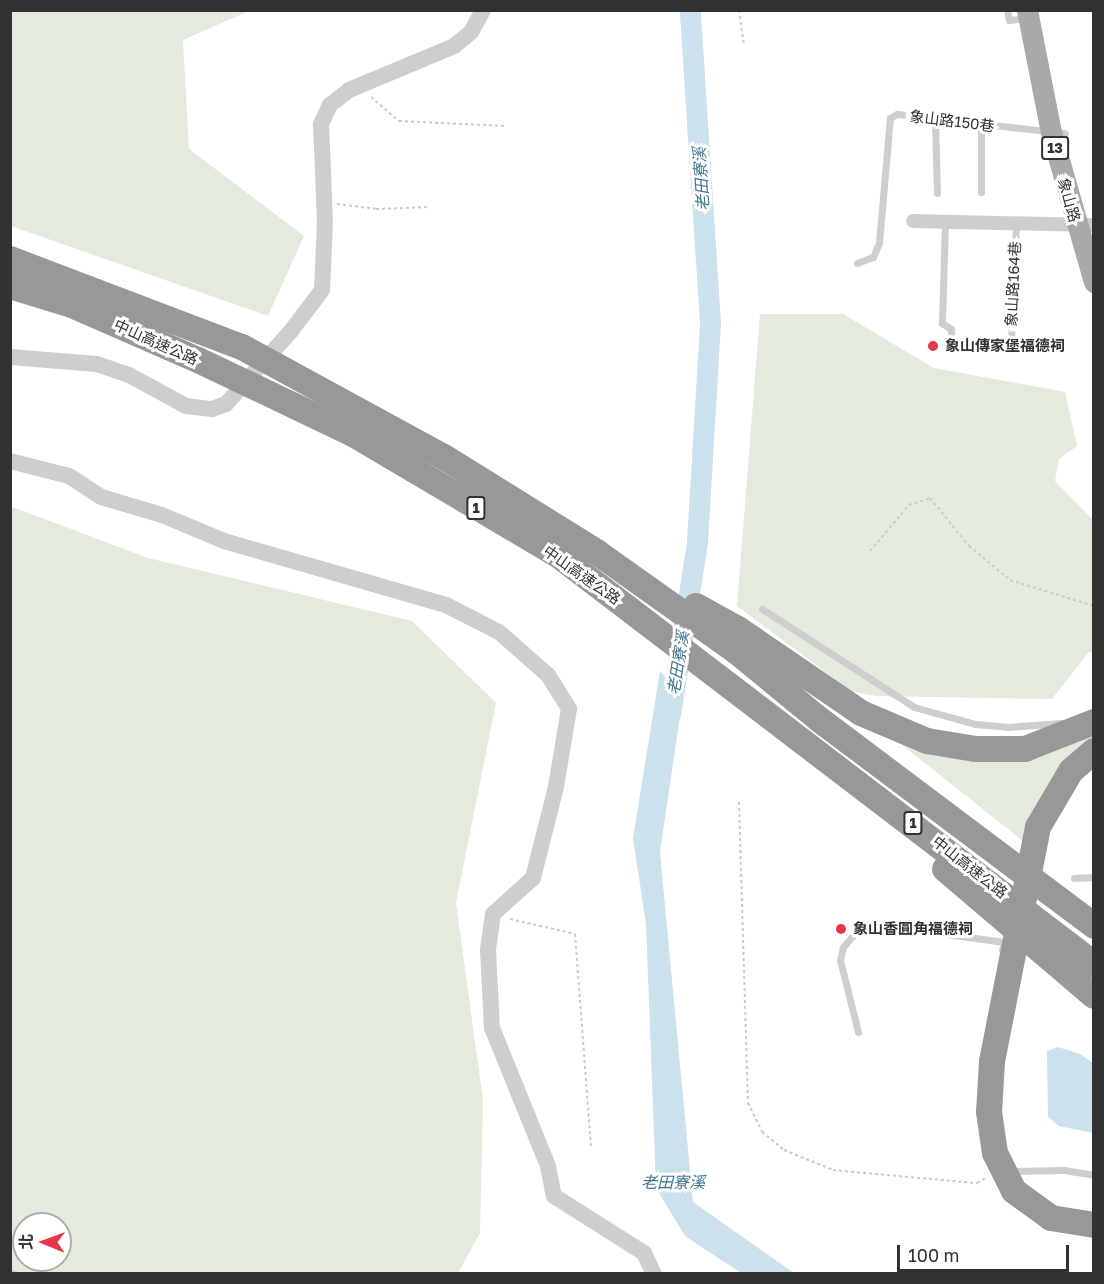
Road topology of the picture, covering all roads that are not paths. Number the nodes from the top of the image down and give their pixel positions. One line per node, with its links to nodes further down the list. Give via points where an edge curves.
1 (483, 10): 17 (street, via 471,32 454,46 359,86 330,105 321,124 322,290 226,404 212,409 186,406 129,375 97,364)
2 (1007, 10): 3 (lane, via 1009,20)
3 (1032, 13): 6 (main road, 象山路 / 13, via 1047,60)
4 (935, 119): 5 (lane, 象山路150巷); 8 (lane); 14 (lane, 象山路150巷, via 897,114 890,118 879,243 873,257)
5 (981, 124): 6 (lane, 象山路150巷); 7 (lane)
6 (1058, 132): 12 (main road, 象山路 / 13)
7 (981, 192)
8 (937, 193)
9 (913, 221): 10 (street, 象山路164巷)
10 (945, 222): 11 (street, 象山路164巷); 11 (lane, 象山路164巷, via 942,323 951,329 951,342 1011,340)
11 (1016, 224): 12 (street, 象山路164巷)
12 (1087, 230): 15 (main road, 象山路 / 13)
13 (10, 259): 18 (highway, 中山高速公路 / 1, via 242,347)
14 (857, 263)
15 (1094, 282)
16 (10, 286): 18 (highway, 中山高速公路 / 1, via 72,305 230,376)
17 (10, 357)
18 (359, 423): 21 (highway, 中山高速公路 / 1, via 598,553); 25 (highway, 中山高速公路 / 1, via 558,555)
19 (10, 461): 37 (street, via 69,477 101,497 162,515 224,541 446,604 499,632 548,675 569,709 533,878 493,914 488,950 492,1028 548,1166 554,1196 644,1252)
20 (762, 609): 22 (lane, via 914,706 944,717 1007,727 1046,726)
21 (737, 640): 22 (highway, via 861,713 927,741 976,749 1026,749); 28 (highway, 中山高速公路 / 1, via 820,720)
22 (1089, 718)
23 (1094, 750): 24 (highway)
24 (1080, 778): 35 (highway, via 1054,835 1006,1071 1003,1107 1006,1143 1027,1182 1055,1203); 36 (highway, via 1038,827 992,1062 989,1112 995,1153 1014,1191 1051,1218)
25 (855, 780): 30 (highway, 中山高速公路 / 1); 31 (highway, via 912,842)
26 (1094, 877): 27 (lane)
27 (1074, 878)
28 (1094, 926)
29 (1002, 954): 33 (lane, via 1004,942 896,927 855,933 843,947 840,960)
30 (1094, 963)
31 (1094, 996)
32 (994, 1002): 34 (lane, via 980,1084 994,1172 1064,1170)
33 (858, 1032)
34 (1094, 1175)
35 (1094, 1210)
36 (1094, 1225)
37 (654, 1274)

